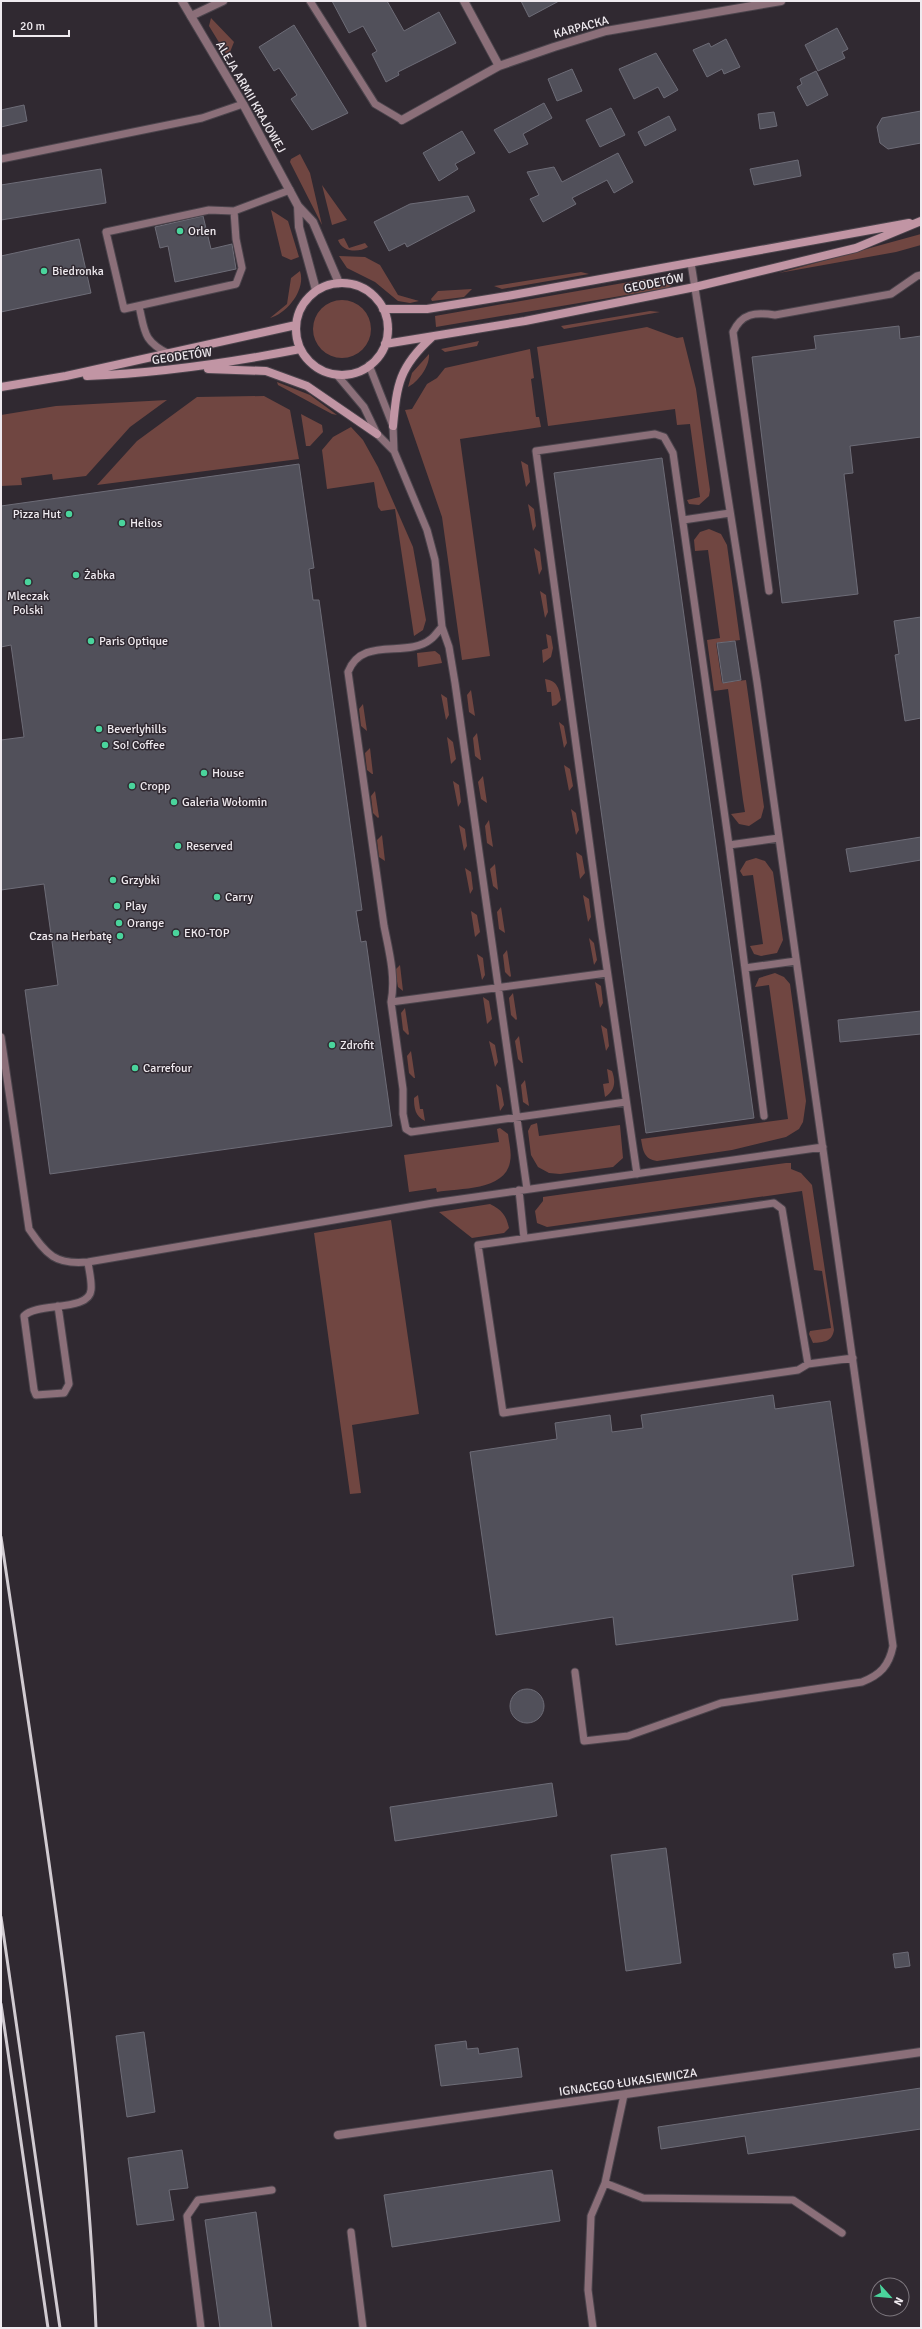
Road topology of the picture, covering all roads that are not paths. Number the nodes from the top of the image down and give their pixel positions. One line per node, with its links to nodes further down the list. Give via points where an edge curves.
1 (182, 1): 6 (street, ALEJA ARMII KRAJOWEJ)
2 (223, 1): 6 (street)
3 (310, 1): 9 (lane, via 375,104)
4 (464, 1): 7 (street)
5 (781, 1): 7 (street, KARPACKA, via 606,31 554,46)
6 (191, 16): 8 (street, ALEJA ARMII KRAJOWEJ)
7 (500, 66): 9 (street, KARPACKA)
8 (244, 104): 10 (lane, via 202,118); 11 (street, ALEJA ARMII KRAJOWEJ)
9 (402, 120)
10 (1, 159)
11 (290, 190): 12 (street, ALEJA ARMII KRAJOWEJ); 13 (lane)
12 (298, 206): 17 (street, ALEJA ARMII KRAJOWEJ, via 313,222); 19 (street, ALEJA ARMII KRAJOWEJ, via 299,227)
13 (234, 211): 20 (lane, via 242,268 236,284); 20 (lane, via 209,210 106,232 124,309)
14 (921, 221): 15 (main road, GEODETÓW); 18 (main road, GEODETÓW, via 856,248)
15 (691, 262): 18 (lane); 21 (main road, GEODETÓW, via 428,309)
16 (921, 275): 37 (lane, via 891,294 775,315 757,312 745,316 737,323 733,332)
17 (339, 283): 19 (main road); 21 (main road, via 362,287 374,296)
18 (695, 287): 23 (main road, GEODETÓW); 35 (lane)
19 (316, 290): 22 (main road, via 300,309)
20 (139, 306): 26 (lane, via 149,341)
21 (383, 309): 24 (main road, via 388,326)
22 (296, 325): 25 (main road); 26 (main road, GEODETÓW)
23 (432, 337): 24 (main road, GEODETÓW); 32 (main road, via 403,371 396,394)
24 (385, 344): 27 (main road)
25 (300, 349): 28 (main road, GEODETÓW); 29 (main road, via 315,367)
26 (169, 354): 30 (main road, GEODETÓW)
27 (369, 366): 29 (main road, via 354,373); 32 (lane)
28 (193, 368): 30 (main road, GEODETÓW, via 140,374); 33 (main road, via 266,372 307,386)
29 (337, 375): 33 (lane, via 364,407)
30 (66, 376): 31 (main road, GEODETÓW)
31 (1, 387)
32 (393, 426): 34 (lane)
33 (377, 434): 34 (lane)
34 (394, 451): 38 (lane, via 427,530 434,560)
35 (730, 513): 36 (lane); 39 (lane)
36 (683, 520): 40 (lane); 43 (lane, via 673,453 664,438 655,434 536,450)
37 (769, 591)
38 (442, 627): 44 (lane, via 449,647); 45 (lane, via 430,640 413,646 366,652 351,663 348,672 384,926 390,952 394,988)
39 (779, 838): 40 (lane); 41 (lane)
40 (729, 845): 42 (lane)
41 (796, 961): 42 (lane); 50 (lane)
42 (745, 968): 48 (lane)
43 (608, 973): 44 (lane); 47 (lane)
44 (498, 987): 45 (lane); 49 (lane)
45 (391, 1002): 49 (lane, via 403,1089 402,1114 406,1129 411,1132)
46 (1, 1037): 55 (lane, via 29,1229 48,1254 60,1262)
47 (626, 1102): 49 (lane); 51 (lane)
48 (764, 1116)
49 (516, 1117): 52 (lane)
50 (823, 1147): 51 (lane); 57 (lane)
51 (637, 1174): 52 (lane)
52 (527, 1189): 53 (lane)
53 (519, 1190): 54 (lane); 55 (lane)
54 (524, 1238): 58 (lane, via 774,1203 782,1209); 58 (lane, via 478,1245 503,1413 798,1370)
55 (88, 1262): 56 (lane, via 91,1290 88,1298)
56 (58, 1306): 56 (lane, via 28,1311 24,1316 34,1390 41,1396 64,1393 69,1384)
57 (852, 1358): 58 (lane); 59 (lane, via 892,1634 890,1658 886,1666 878,1674 862,1682 720,1703 634,1734 584,1741)
58 (808, 1364)
59 (575, 1672)
60 (921, 2052): 61 (street, IGNACEGO ŁUKASIEWICZA)
61 (624, 2095): 62 (street, IGNACEGO ŁUKASIEWICZA); 63 (lane)
62 (338, 2135)
63 (605, 2183): 66 (lane, via 643,2198 793,2200); 69 (lane, via 591,2216 588,2290)
64 (272, 2190): 67 (lane, via 198,2200 187,2216)
65 (351, 2232): 68 (lane)
66 (842, 2233)
67 (201, 2328)
68 (364, 2328)
69 (593, 2328)

